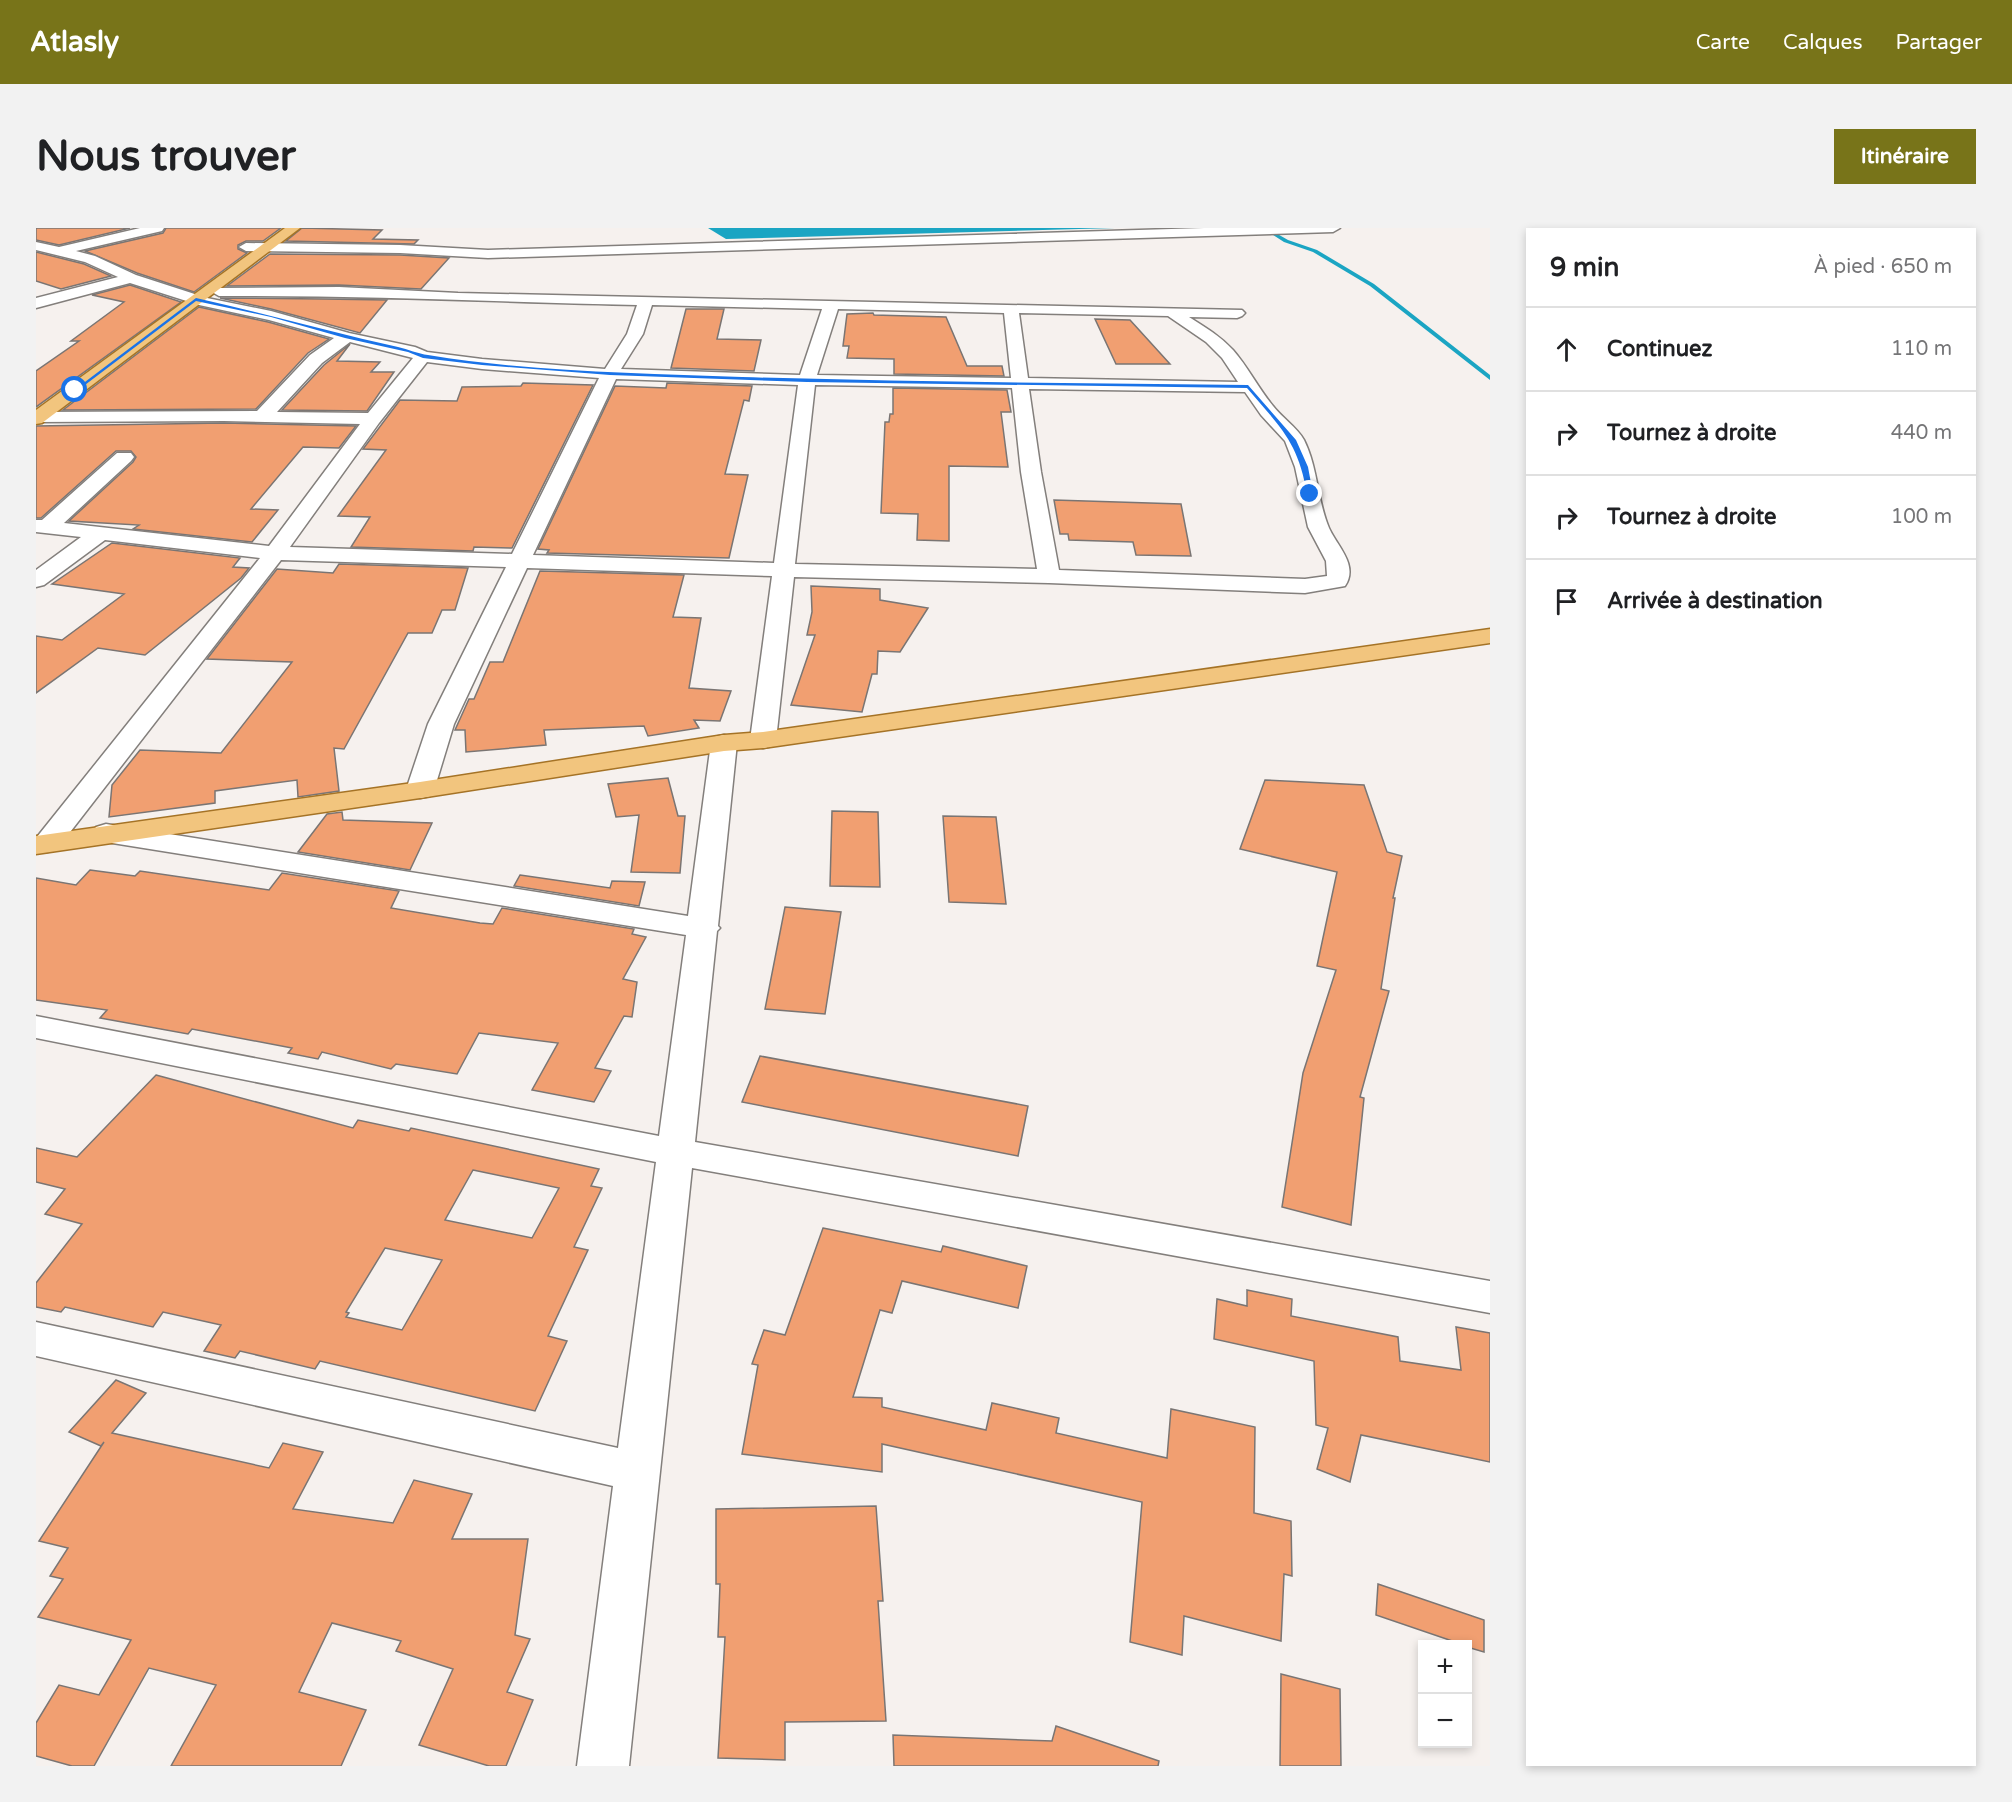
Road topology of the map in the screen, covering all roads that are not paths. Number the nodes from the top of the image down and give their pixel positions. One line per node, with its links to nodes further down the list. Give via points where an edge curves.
1 (157, 228): 8 (street)
2 (273, 228): 6 (main road)
3 (293, 228): 7 (main road)
4 (1333, 228): 7 (street, via 488,254)
5 (36, 246): 8 (street)
6 (246, 248): 7 (street); 11 (main road)
7 (267, 248): 11 (main road)
8 (56, 253): 9 (street); 10 (street, via 90,259)
9 (36, 257)
10 (131, 278): 11 (street); 13 (street)
11 (188, 294): 12 (street, via 348,291); 18 (street); 24 (main road)
12 (646, 300): 14 (street); 20 (street, via 635,334)
13 (36, 303)
14 (831, 306): 15 (street); 21 (street)
15 (1011, 310): 16 (street); 22 (street)
16 (1172, 312): 17 (street); 23 (street, via 1212,339)
17 (1237, 313)
18 (347, 337): 19 (street); 25 (street, via 316,359)
19 (423, 356): 20 (street); 26 (street)
20 (610, 374): 21 (street); 31 (street)
21 (807, 380): 22 (street); 32 (street)
22 (1021, 382): 23 (street); 33 (street)
23 (1248, 387): 33 (street, via 1294,440 1305,467 1318,527 1336,561 1337,581 1305,586)
24 (37, 414): 25 (street)
25 (262, 417): 26 (street)
26 (373, 419): 30 (street)
27 (124, 457): 28 (street)
28 (41, 527): 29 (street)
29 (101, 533): 30 (street); 34 (street)
30 (275, 553): 31 (street); 40 (street)
31 (521, 561): 32 (street); 38 (street, via 441,723)
32 (784, 570): 33 (street); 36 (street)
33 (1049, 576)
34 (36, 580)
35 (1490, 636): 36 (main road)
36 (763, 740): 37 (main road)
37 (724, 743): 38 (main road); 41 (street)
38 (420, 790): 39 (main road)
39 (106, 833): 40 (main road); 41 (street)
40 (42, 844)
41 (704, 927): 43 (street)
42 (36, 1027): 43 (street)
43 (675, 1152): 44 (street); 46 (street)
44 (1490, 1297)
45 (36, 1339): 46 (street)
46 (638, 1472): 47 (street)
47 (603, 1766)

